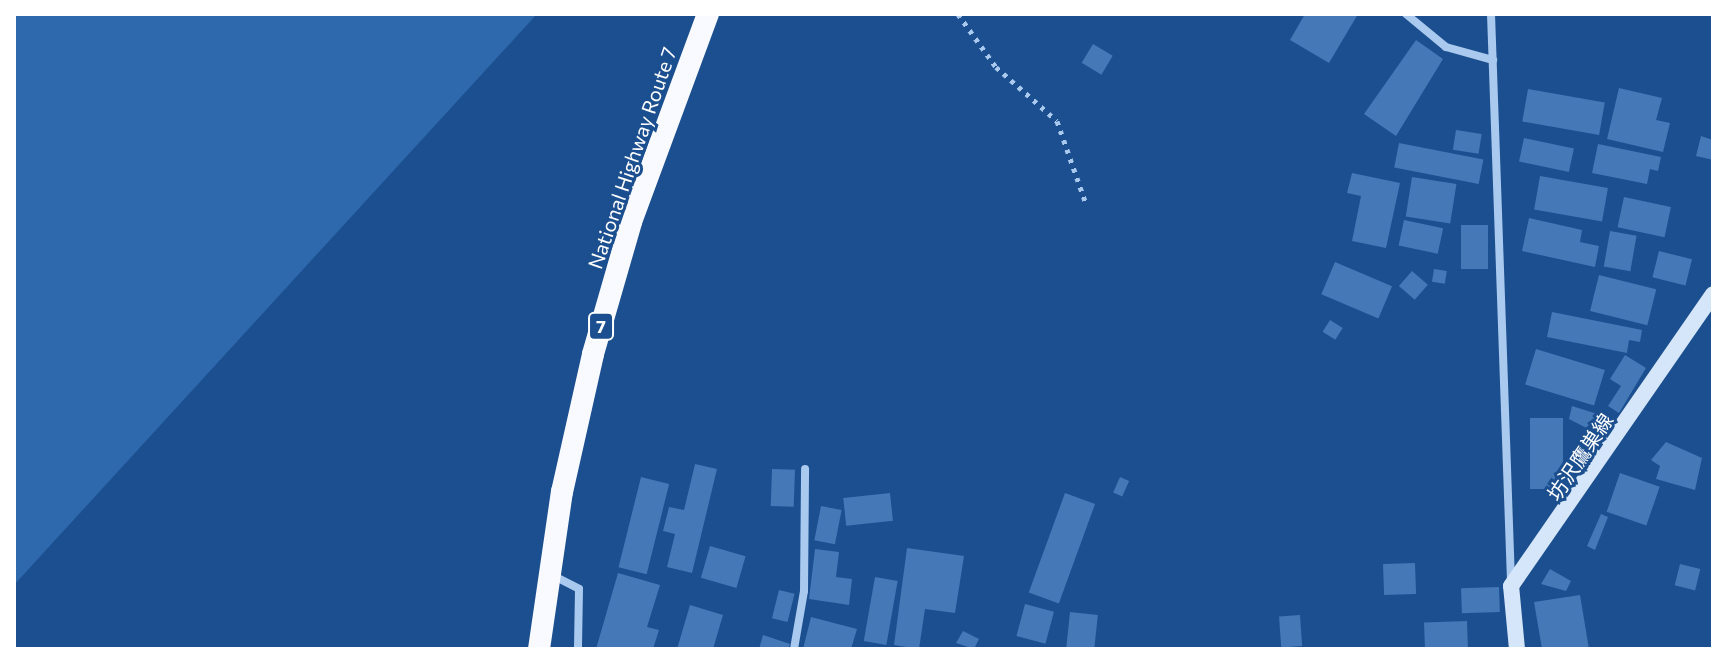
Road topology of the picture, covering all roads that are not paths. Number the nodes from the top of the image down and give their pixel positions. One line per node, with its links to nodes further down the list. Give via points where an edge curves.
1 (708, 14): 7 (highway, National Highway Route 7 / 7, via 626,237 593,354)
2 (1406, 14): 4 (street, via 1446,47)
3 (1491, 14): 4 (street)
4 (1493, 60): 8 (street)
5 (1713, 294): 8 (main road, 坊沢鷹巣線)
6 (805, 469): 11 (street, via 804,591)
7 (548, 574): 9 (highway, National Highway Route 7 / 7); 10 (street, via 579,589)
8 (1511, 586): 12 (main road)
9 (539, 649)
10 (578, 649)
11 (794, 649)
12 (1517, 649)

